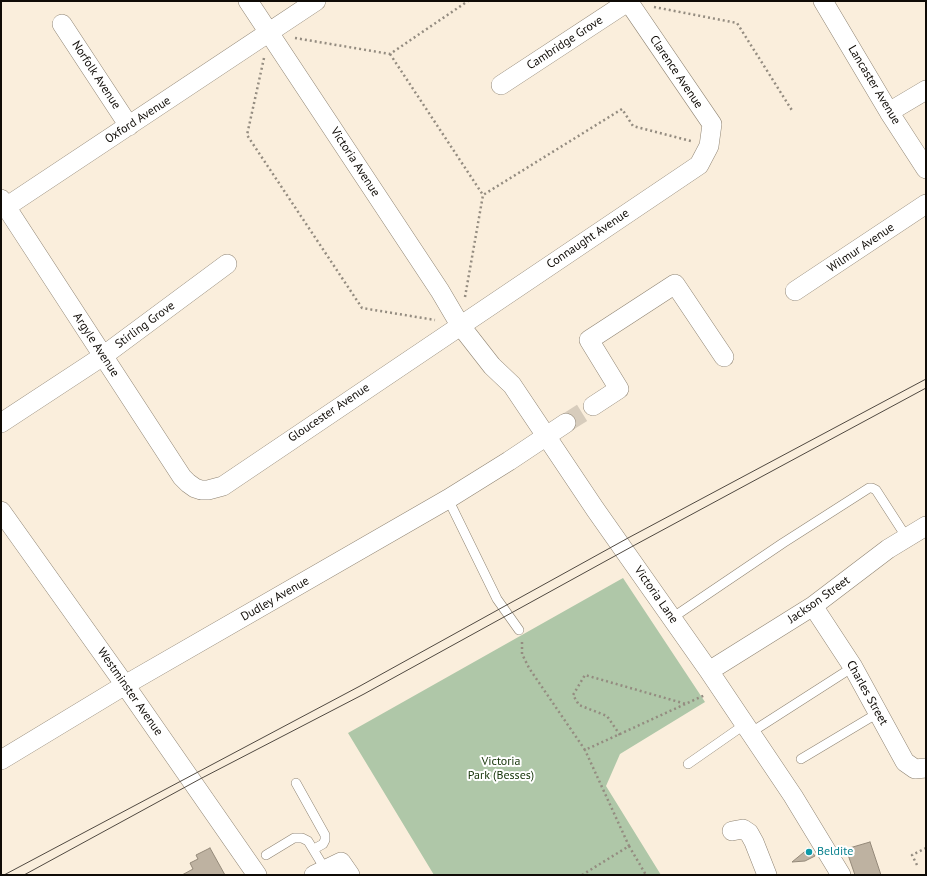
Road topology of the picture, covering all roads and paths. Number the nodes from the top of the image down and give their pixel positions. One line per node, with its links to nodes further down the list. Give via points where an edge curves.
1 (248, 1): 7 (street, Victoria Avenue)
2 (316, 1): 7 (street, Oxford Avenue)
3 (468, 1): 8 (path)
4 (628, 1): 9 (street, Cambridge Grove); 11 (path, via 737,23); 14 (street, Clarence Avenue, via 712,124)
5 (823, 1): 12 (street, Lancaster Avenue)
6 (62, 24): 13 (street, Norfolk Avenue)
7 (269, 33): 8 (path); 13 (street, Oxford Avenue); 21 (street, Victoria Avenue); 21 (path, via 247,135 362,308)
8 (390, 54): 16 (path)
9 (501, 85)
10 (926, 90): 12 (street)
11 (793, 112)
12 (889, 112): 15 (street, Lancaster Avenue)
13 (129, 126): 17 (street, Oxford Avenue)
14 (709, 146): 16 (path, via 634,126 622,110); 21 (street, Connaught Avenue, via 699,165)
15 (926, 169)
16 (483, 195): 21 (path)
17 (4, 203): 22 (street, Argyle Avenue)
18 (926, 204): 20 (street, Wilmur Avenue)
19 (227, 264): 22 (street, Stirling Grove)
20 (796, 291)
21 (460, 325): 27 (street, Victoria Lane, via 492,366 512,385); 28 (street, Gloucester Avenue, via 223,486 208,490)
22 (103, 356): 25 (street, Stirling Grove); 28 (street, Argyle Avenue, via 182,477)
23 (724, 357): 24 (street, via 675,284 590,340 619,389)
24 (593, 406)
25 (1, 423)
26 (566, 423): 27 (street, Dudley Avenue)
27 (547, 436): 29 (street, Dudley Avenue); 34 (street, Victoria Lane)
28 (195, 488)
29 (448, 499): 35 (lane, via 497,599); 38 (street, Dudley Avenue)
30 (1, 511): 38 (street, Westminster Avenue)
31 (926, 526): 32 (street, Jackson Street)
32 (907, 538): 33 (street, Jackson Street); 34 (lane, via 876,490 869,488 789,538)
33 (813, 606): 36 (street, Charles Street); 37 (street, Jackson Street)
34 (672, 618): 37 (street, Victoria Lane)
35 (519, 630): 44 (path, via 522,654 528,668)
36 (853, 667): 41 (street, Charles Street); 42 (lane)
37 (709, 671): 39 (street, Victoria Lane)
38 (125, 685): 45 (street, Dudley Avenue); 57 (street, Westminster Avenue)
39 (719, 688): 40 (path); 42 (street, Victoria Lane)
40 (686, 704): 43 (path); 43 (path, via 585,675 573,696 579,705 606,716)
41 (878, 713): 46 (lane); 48 (street, Charles Street, via 905,762 914,769)
42 (747, 729): 47 (lane); 61 (street, Victoria Lane, via 793,796)
43 (620, 735): 44 (path)
44 (585, 750): 51 (path)
45 (1, 760)
46 (801, 760)
47 (688, 764)
48 (926, 768)
49 (296, 783): 52 (lane, via 325,835 326,840 323,844)
50 (732, 831): 60 (street, via 743,829 749,832)
51 (629, 846): 58 (path); 59 (path)
52 (314, 848): 54 (lane, via 305,839 296,837); 56 (lane)
53 (926, 848): 55 (path, via 912,855)
54 (266, 855)
55 (918, 865)
56 (332, 870)
57 (257, 875)
58 (582, 875)
59 (646, 875)
60 (767, 875)
61 (841, 875)

